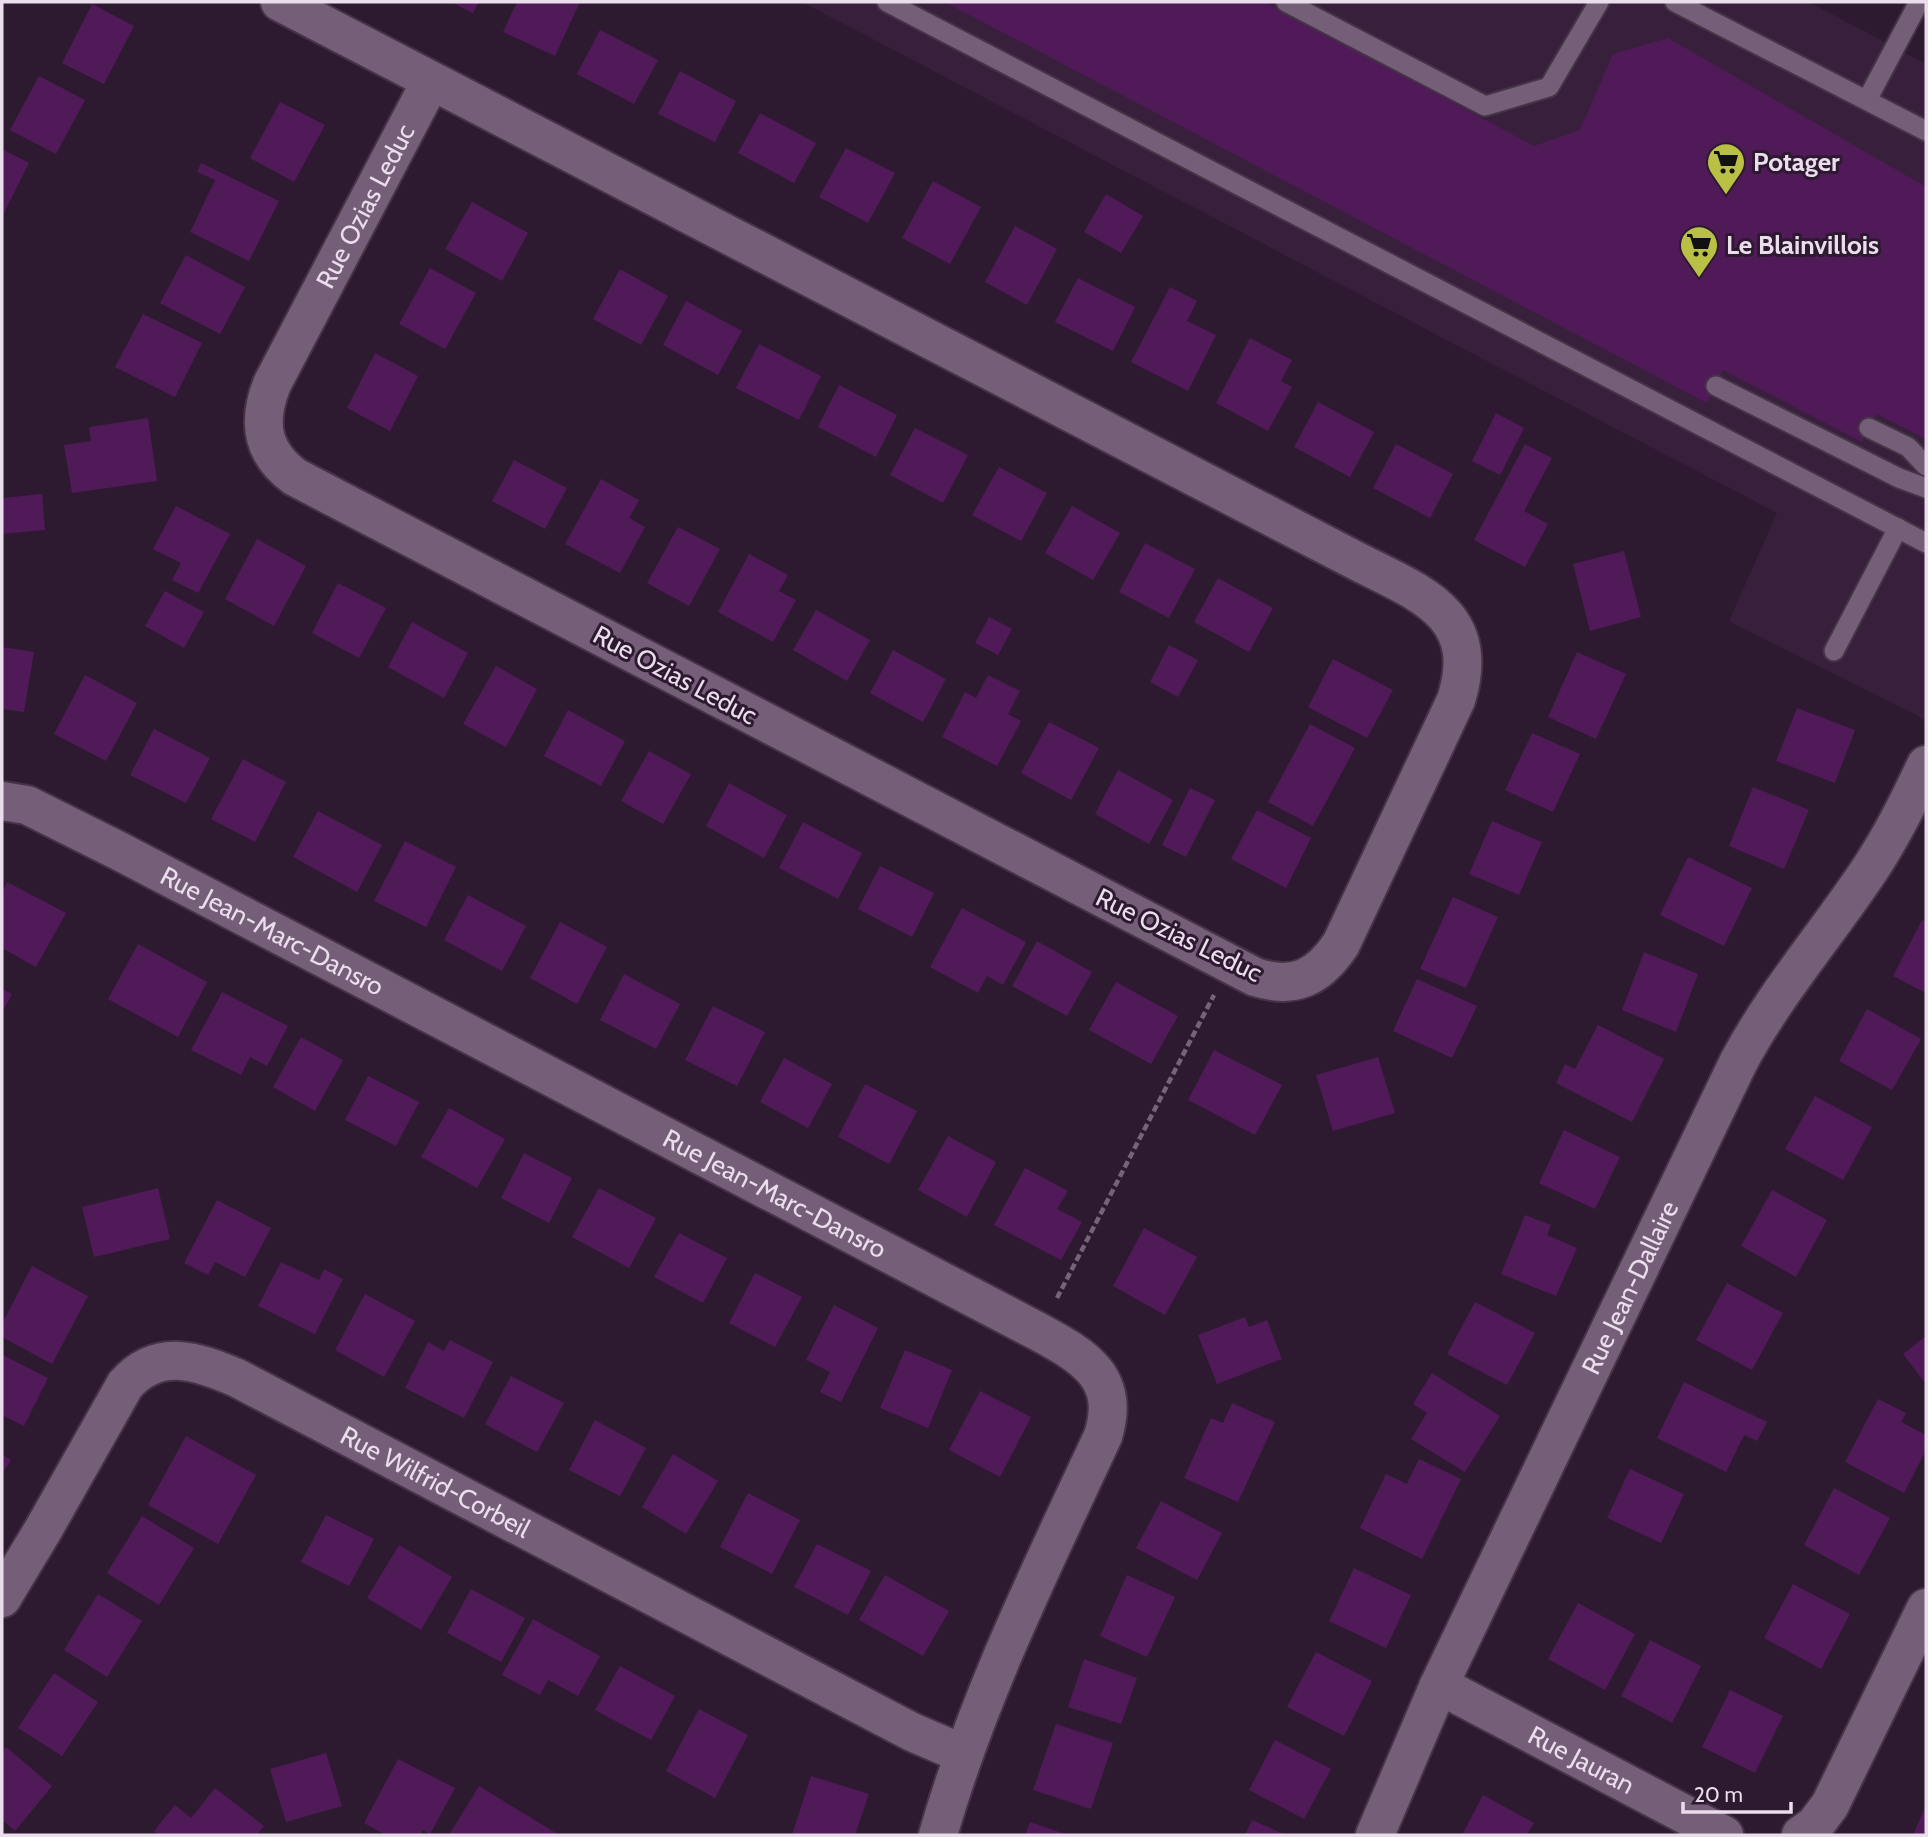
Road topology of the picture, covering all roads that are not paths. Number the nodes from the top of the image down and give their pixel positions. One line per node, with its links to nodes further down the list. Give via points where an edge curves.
1 (280, 2): 7 (street, Rue Ozias Leduc)
2 (887, 2): 14 (lane)
3 (1286, 2): 4 (lane, via 1485,106 1549,88)
4 (1599, 2)
5 (1675, 2): 8 (lane)
6 (1919, 2): 8 (lane)
7 (431, 81): 7 (street, Rue Ozias Leduc, via 272,384 263,429 276,461 307,483 1255,977 1295,981 1320,971 1341,944 1456,700 1463,652 1442,610 1347,556)
8 (1867, 100): 9 (lane)
9 (1926, 131)
10 (1716, 386): 13 (lane)
11 (1869, 428): 12 (lane, via 1908,447)
12 (1926, 466)
13 (1926, 488)
14 (1898, 528): 15 (lane); 16 (lane)
15 (1926, 543)
16 (1834, 651)
17 (1926, 765): 21 (street, Rue Jean-Dallaire, via 1886,845 1758,1024)
18 (2, 801): 22 (street, Rue Jean-Marc-Dansro, via 27,806 119,851 1088,1361 1108,1396 1105,1430)
19 (2, 1598): 22 (street, Rue Wilfrid-Corbeil, via 125,1385 134,1374 158,1362 187,1360 237,1378 912,1732)
20 (1926, 1608): 26 (street, via 1829,1805)
21 (1439, 1685): 24 (street, Rue Jean-Dallaire); 25 (street, Rue Jauran)
22 (963, 1754): 23 (street, Rue Jean-Marc-Dansro)
23 (938, 1835)
24 (1375, 1835)
25 (1724, 1835)
26 (1801, 1835)

